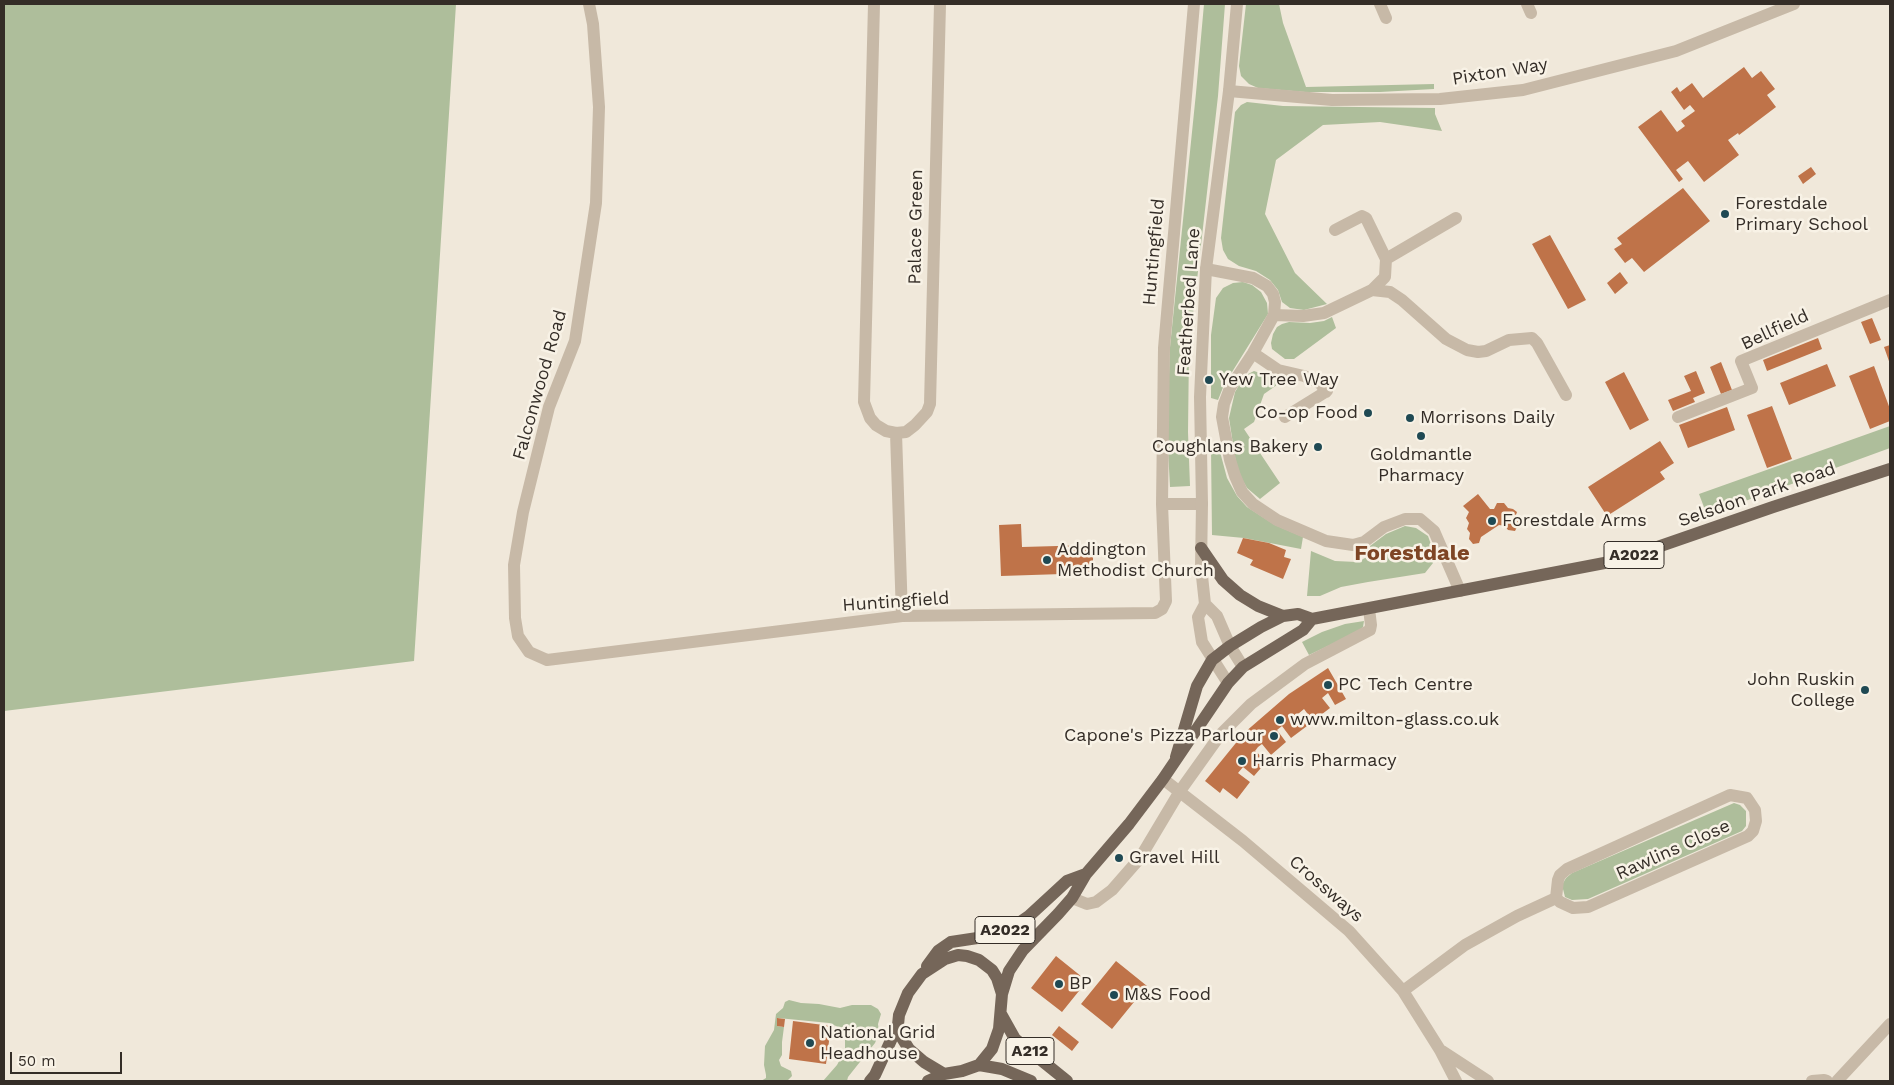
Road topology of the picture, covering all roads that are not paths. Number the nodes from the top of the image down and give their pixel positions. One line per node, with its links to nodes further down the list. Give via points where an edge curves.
1 (589, 4): 33 (street, Falconwood Road, via 599,107 596,203 575,341 548,407 514,565 518,636)
2 (874, 4): 21 (street, via 864,402 876,425)
3 (940, 4): 21 (street, Palace Green, via 930,404 915,425 906,432)
4 (1194, 4): 23 (street, Huntingfield, via 1164,348)
5 (1237, 4): 9 (street, Featherbed Lane)
6 (1380, 4): 8 (street)
7 (1794, 4): 9 (street, Pixton Way, via 1676,51 1522,90 1440,99 1341,100)
8 (1386, 18)
9 (1229, 91): 13 (street, Featherbed Lane)
10 (1456, 218): 12 (street)
11 (1336, 230): 12 (street, via 1362,216 1366,218)
12 (1386, 259): 14 (street, via 1385,277)
13 (1206, 270): 16 (street, via 1253,278 1267,286 1275,302); 24 (street, Featherbed Lane, via 1200,397)
14 (1372, 290): 16 (street, via 1324,314); 18 (street, via 1390,292 1446,339 1467,350 1486,351 1509,340 1532,338)
15 (1890, 300): 20 (street, Bellfield, via 1741,361 1752,388)
16 (1274, 315): 17 (street)
17 (1253, 353): 19 (street, via 1278,370 1320,383 1326,392); 26 (street, via 1230,388 1222,417 1235,476 1252,504 1277,520 1326,541 1354,545 1364,542 1384,527 1405,519 1420,519 1434,531)
18 (1566, 395)
19 (1286, 417)
20 (1678, 417)
21 (896, 433): 29 (street)
22 (1890, 469): 26 (main road, Selsdon Park Road / A2022, via 1620,560)
23 (1162, 504): 24 (street); 29 (street, Huntingfield, via 1166,601 1156,613)
24 (1202, 504): 25 (street, Featherbed Lane)
25 (1201, 548): 27 (street, Featherbed Lane); 30 (main road, via 1223,580 1240,596 1269,612)
26 (1460, 591): 28 (main road, Selsdon Park Road / A2022)
27 (1205, 604): 32 (street, via 1217,616); 34 (street, Featherbed Lane, via 1198,617 1200,634)
28 (1369, 608): 31 (main road, Selsdon Park Road / A2022); 39 (street, via 1370,630 1305,664 1251,704 1220,735)
29 (902, 616): 33 (street, Huntingfield, via 547,660)
30 (1284, 616): 31 (main road, Selsdon Park Road / A2022, via 1298,614); 32 (main road, Selsdon Park Road / A2022)
31 (1312, 619): 35 (main road, Selsdon Park Road / A2022, via 1303,630)
32 (1230, 646): 34 (main road, Selsdon Park Road / A2022); 35 (street)
33 (529, 652)
34 (1212, 660): 36 (street, Featherbed Lane); 37 (main road, Selsdon Park Road / A2022, via 1197,686)
35 (1243, 667): 36 (main road, Selsdon Park Road / A2022)
36 (1228, 683): 37 (main road, Selsdon Park Road / A2022)
37 (1176, 757): 38 (main road, Selsdon Park Road / A2022)
38 (1163, 779): 39 (street, Crossways); 40 (main road, Selsdon Park Road / A2022)
39 (1180, 792): 41 (street, via 1140,858 1112,890 1096,902 1087,904); 44 (street, Crossways, via 1244,841 1349,931)
40 (1086, 874): 41 (main road, Selsdon Park Road / A2022); 43 (main road, Selsdon Park Road / A2022, via 1067,881 1016,925 984,937 951,942 941,948)
41 (1072, 898): 45 (main road, Selsdon Park Road / A2022, via 1012,965)
42 (1556, 898): 42 (street, Rawlins Close, via 1558,880 1567,869 1730,795 1747,798 1756,810 1753,831 1748,836 1588,907 1573,908); 44 (street, via 1465,945)
43 (922, 974): 45 (main road, via 945,959 967,956 992,970); 48 (main road, via 908,993)
44 (1403, 991): 49 (street, Crossways)
45 (1002, 994): 46 (main road)
46 (1001, 1014): 50 (main road, via 992,1049); 55 (main road, A212, via 1015,1039)
47 (1890, 1024): 60 (street)
48 (898, 1025): 51 (main road, via 902,1038 916,1056); 52 (main road)
49 (1440, 1050): 56 (street, Crossways); 57 (street, Crossways)
50 (979, 1065): 51 (main road); 54 (main road, A212, via 1002,1069)
51 (944, 1074): 53 (main road)
52 (870, 1081)
53 (928, 1081)
54 (1031, 1081)
55 (1067, 1081)
56 (1456, 1081)
57 (1488, 1081)
58 (1812, 1081): 59 (street)
59 (1827, 1081)
60 (1837, 1081)

